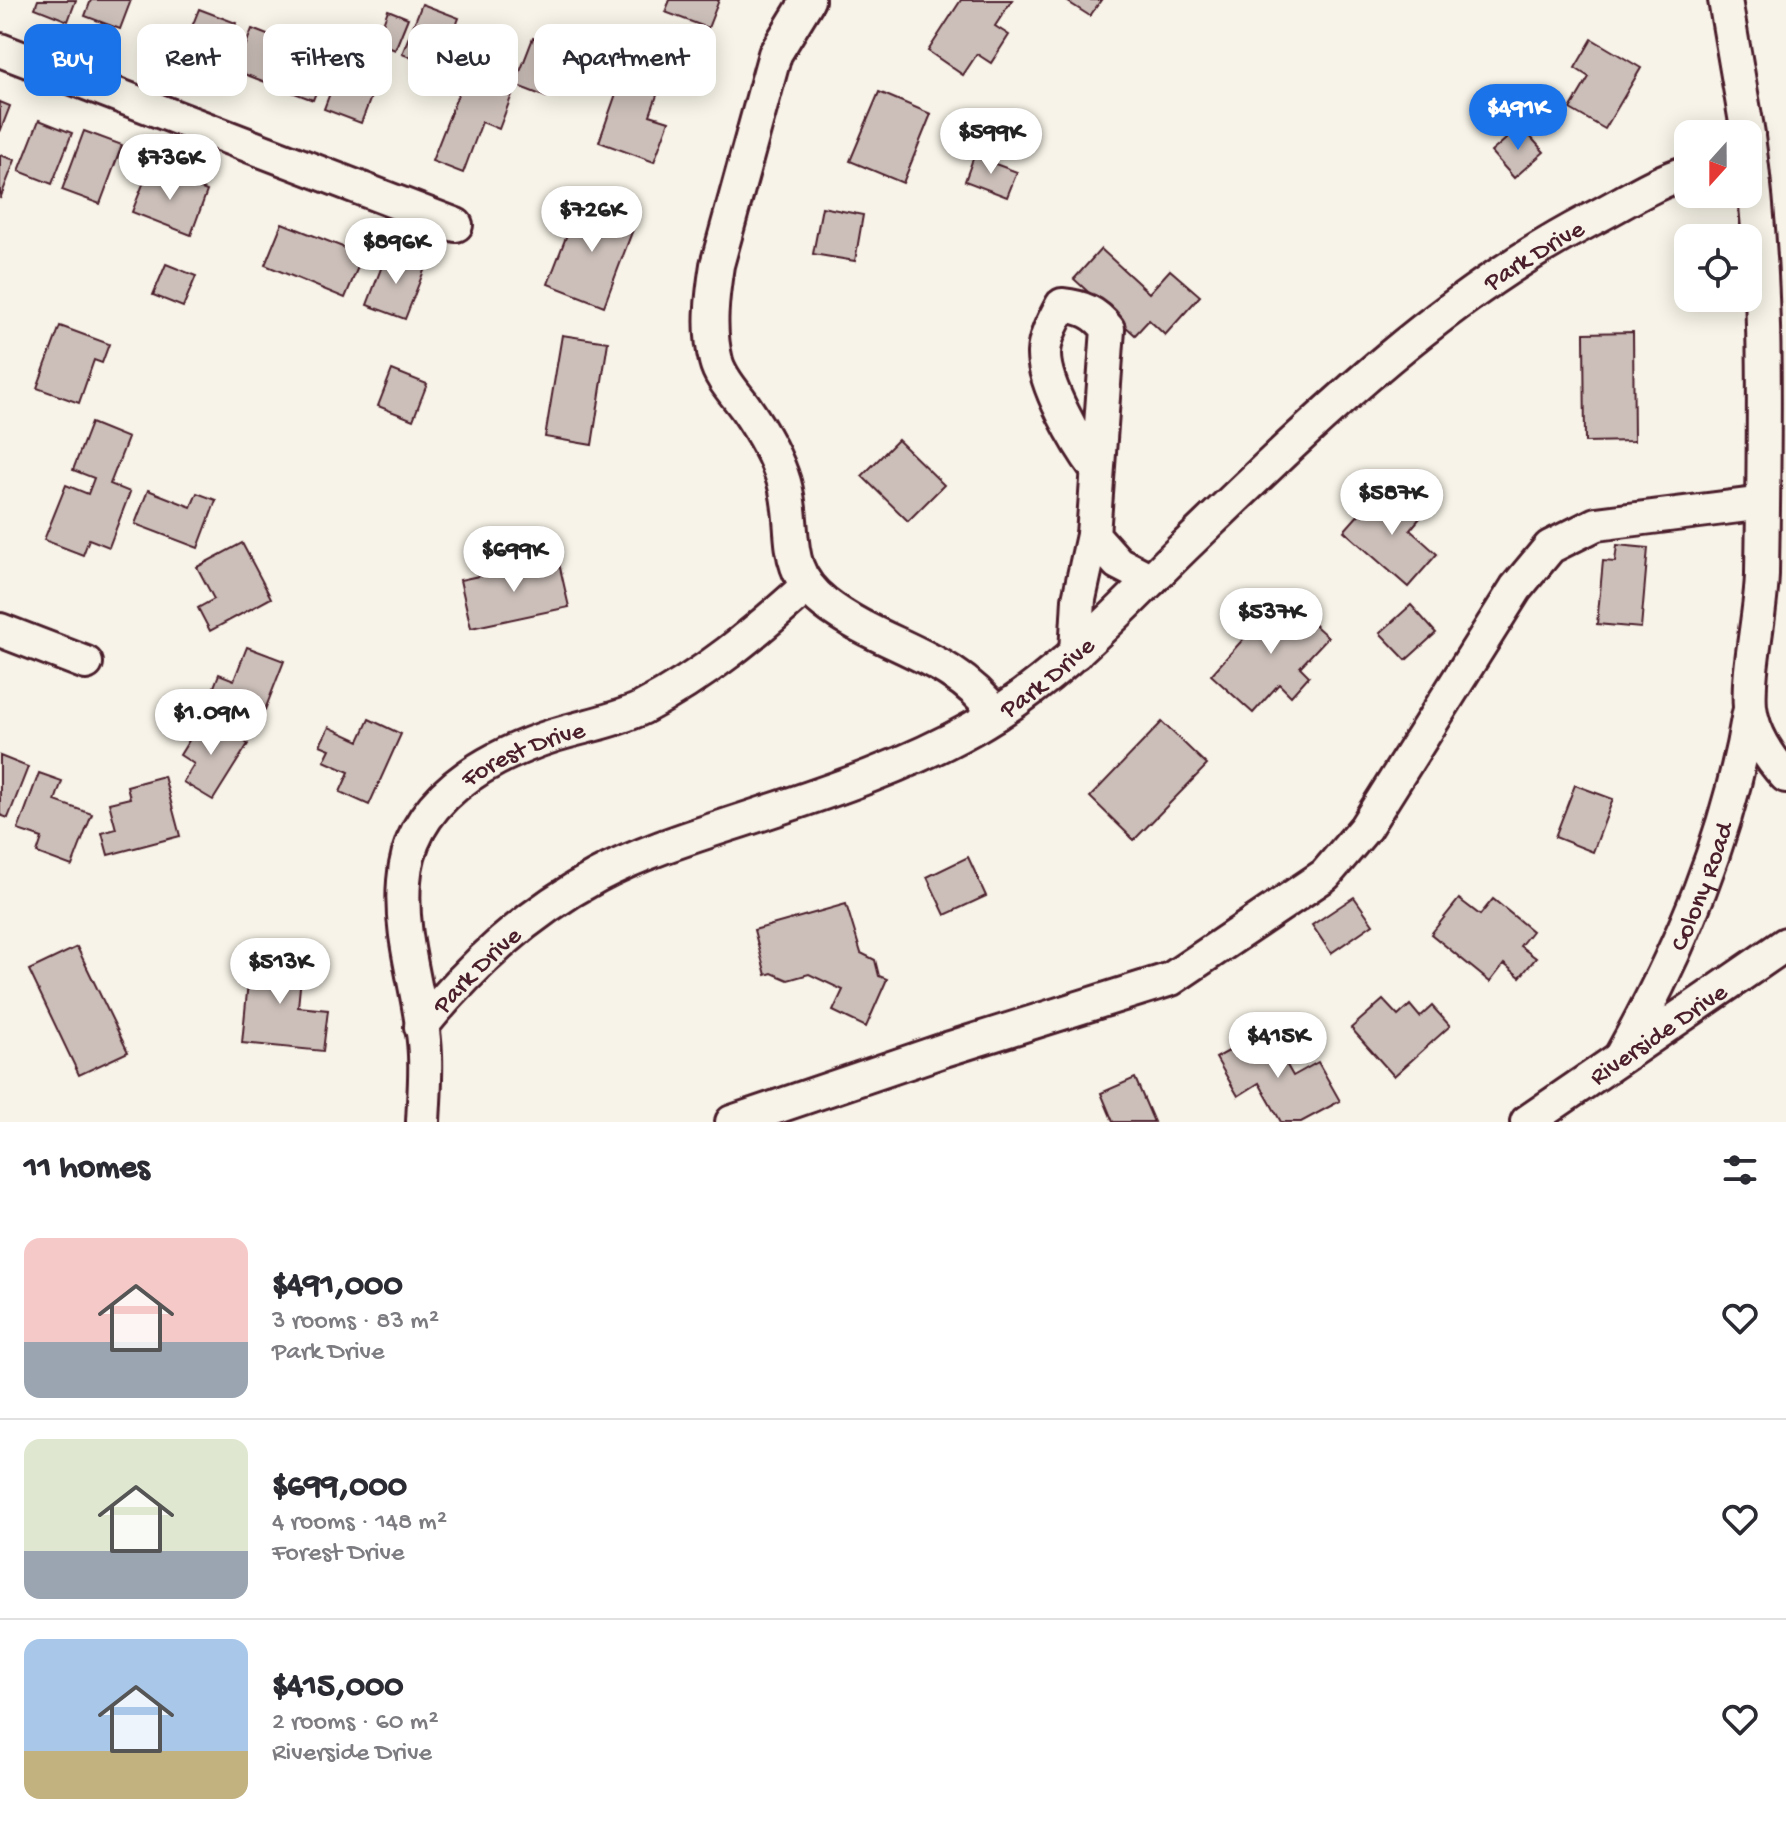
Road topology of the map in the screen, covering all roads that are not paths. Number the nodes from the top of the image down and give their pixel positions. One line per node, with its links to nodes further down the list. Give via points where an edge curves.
1 (808, 0): 12 (street, via 775,54 717,265 712,301 719,371 778,464 796,571)
2 (1725, 0): 4 (street, Colony Road)
3 (0, 50): 7 (street)
4 (1744, 120)
5 (1674, 177): 11 (street, Park Drive, via 1559,237 1451,306 1272,464)
6 (1754, 208): 9 (street, Colony Road, via 1761,300)
7 (456, 225)
8 (1096, 468): 10 (street)
9 (1763, 503): 16 (street, Colony Road); 23 (street, via 1596,524 1550,547 1516,588 1365,828 1325,875 1171,979)
10 (1093, 535): 11 (street, via 1118,563); 14 (street, via 1079,599)
11 (1151, 580): 14 (street, Park Drive)
12 (807, 586): 17 (street, via 859,626 956,673); 20 (street, Forest Drive, via 695,679 628,714 515,750 479,769 432,806 404,878 404,921)
13 (0, 630): 15 (street)
14 (1076, 653): 17 (street, Park Drive)
15 (86, 663)
16 (1750, 707): 18 (street, Colony Road, via 1764,748); 21 (street, Colony Road, via 1723,832 1674,951)
17 (996, 714): 20 (street, Park Drive, via 895,765 674,842 600,874 502,940)
18 (1786, 776)
19 (1786, 944): 21 (street, Riverside Drive)
20 (421, 1027): 22 (street, Park Drive, via 426,1054)
21 (1621, 1056): 24 (street, Riverside Drive)
22 (423, 1122)
23 (732, 1122)
24 (1527, 1122)

